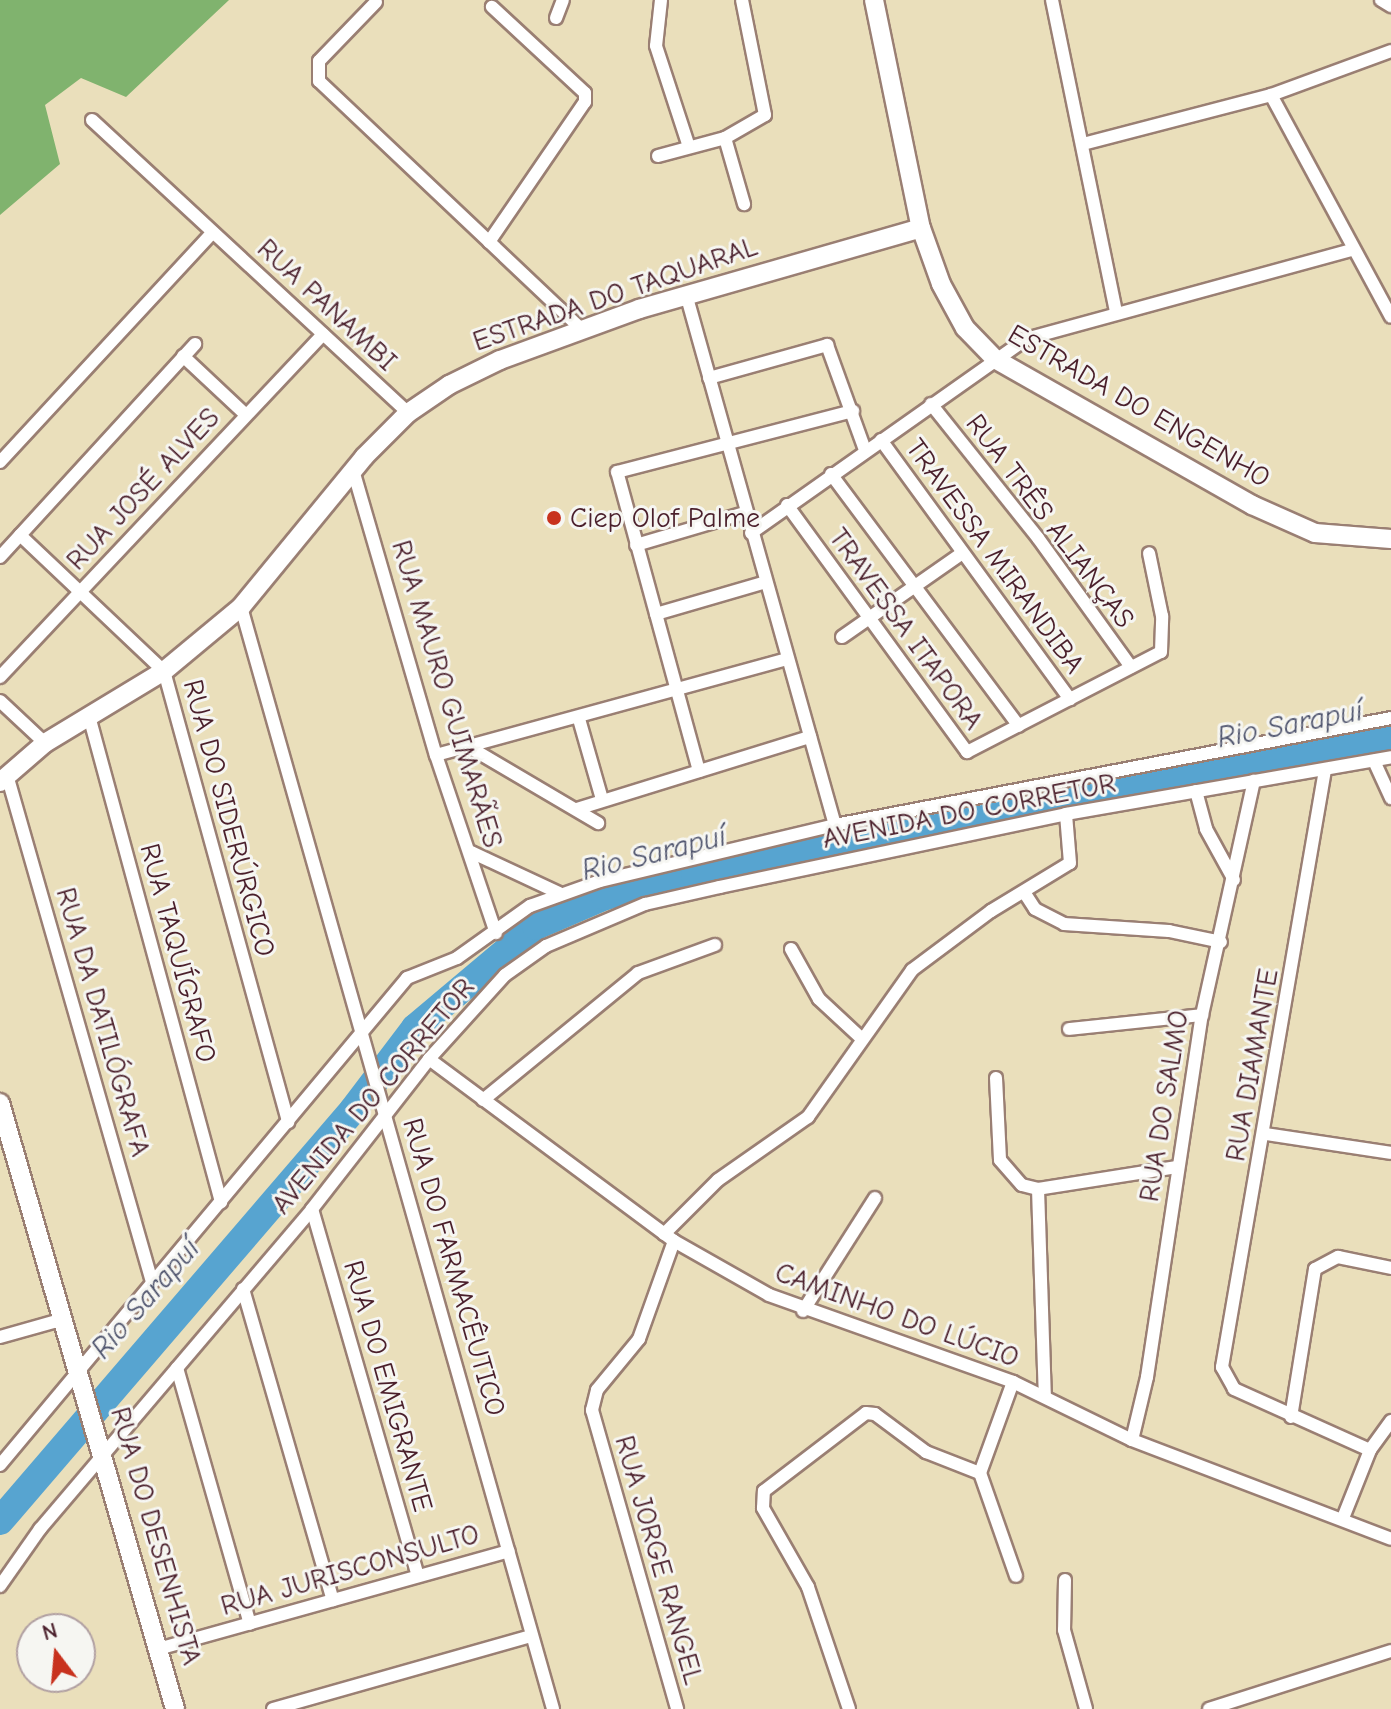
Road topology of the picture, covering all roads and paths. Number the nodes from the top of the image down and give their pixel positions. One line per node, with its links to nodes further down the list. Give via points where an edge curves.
1 (563, 0): 10 (street)
2 (661, 0): 16 (street, via 656,46)
3 (742, 0): 14 (street, via 765,109 761,120)
4 (874, 0): 19 (street, ESTRADA DO ENGENHO)
5 (1052, 0): 15 (street)
6 (1381, 0): 8 (street)
7 (376, 2): 21 (street, via 319,61 319,81)
8 (1391, 6)
9 (492, 7): 21 (street, via 585,93 585,102)
10 (556, 18)
11 (1391, 51): 12 (street)
12 (1271, 95): 15 (street); 22 (street)
13 (92, 120): 20 (street, RUA PANAMBI)
14 (725, 138): 16 (street); 18 (street)
15 (1083, 144): 24 (street)
16 (689, 147): 17 (street)
17 (658, 156)
18 (744, 204)
19 (921, 228): 23 (street, ESTRADA DO TAQUARAL); 30 (street, ESTRADA DO ENGENHO, via 941,284 965,328)
20 (213, 232): 27 (street, RUA PANAMBI); 39 (street)
21 (489, 242): 26 (street)
22 (1352, 250): 24 (street); 25 (street)
23 (686, 294): 26 (street, ESTRADA DO TAQUARAL); 31 (street)
24 (1116, 313): 30 (street, via 1055,328)
25 (1391, 317)
26 (581, 329): 34 (street, ESTRADA DO TAQUARAL, via 500,360)
27 (323, 334): 34 (street, RUA PANAMBI); 35 (street, RUA JOSÉ ALVES)
28 (195, 344): 29 (street)
29 (183, 356): 35 (street); 45 (street)
30 (995, 359): 32 (street); 46 (street, ESTRADA DO ENGENHO, via 1275,517 1315,533)
31 (709, 378): 33 (street, via 827,345); 37 (street)
32 (931, 404): 36 (street); 59 (street, RUA TRÊS ALIANÇAS, via 1038,538)
33 (853, 411): 37 (street); 38 (street)
34 (408, 413): 40 (street, ESTRADA DO TAQUARAL)
35 (245, 414): 53 (street, RUA JOSÉ ALVES)
36 (881, 440): 38 (street); 49 (street, TRAVESSA MIRANDIBA)
37 (727, 443): 43 (street); 47 (street, via 623,468 617,479)
38 (865, 450): 41 (street)
39 (0, 462)
40 (353, 470): 54 (street, ESTRADA DO TAQUARAL); 72 (street, RUA MAURO GUIMARÃES)
41 (831, 474): 42 (street); 52 (street)
42 (787, 505): 44 (street); 56 (street, TRAVESSA ITAPORA)
43 (745, 513): 44 (street); 47 (street)
44 (751, 533): 51 (street)
45 (20, 535): 50 (street); 53 (street, RUA DO SIDERÚRGICO)
46 (1391, 539)
47 (636, 545): 55 (street)
48 (1149, 553): 59 (street, TRAVESSA ITAPORA, via 1165,643 1155,657)
49 (961, 554): 52 (street); 63 (street, TRAVESSA MIRANDIBA)
50 (0, 557)
51 (763, 583): 55 (street); 58 (street)
52 (914, 587): 56 (street); 68 (street)
53 (82, 591): 60 (street, RUA DO SIDERÚRGICO); 61 (street, RUA JOSÉ ALVES)
54 (241, 607): 60 (street, ESTRADA DO TAQUARAL); 96 (street, RUA DO FARMACÊUTICO)
55 (656, 614): 62 (street)
56 (868, 619): 57 (street); 68 (street, TRAVESSA ITAPORA, via 965,751)
57 (842, 637)
58 (786, 659): 62 (street); 69 (street)
59 (1131, 667): 63 (street, TRAVESSA ITAPORA)
60 (164, 671): 65 (street, ESTRADA DO TAQUARAL); 103 (street, RUA DO SIDERÚRGICO)
61 (0, 677)
62 (679, 690): 67 (street); 76 (street)
63 (1070, 699): 68 (street, TRAVESSA ITAPORA)
64 (0, 701): 70 (street)
65 (89, 716): 70 (street, ESTRADA DO TAQUARAL); 109 (street, RUA TAQUÍGRAFO)
66 (1391, 718): 85 (street, AVENIDA DO CORRETOR)
67 (579, 719): 71 (street); 81 (street)
68 (1019, 726)
69 (810, 737): 76 (street); 85 (street)
70 (45, 743): 77 (street, ESTRADA DO TAQUARAL)
71 (469, 747): 72 (street); 82 (street)
72 (436, 755): 86 (street, RUA MAURO GUIMARÃES)
73 (1391, 757): 74 (street, AVENIDA DO CORRETOR)
74 (1374, 761): 75 (street, AVENIDA DO CORRETOR); 80 (street)
75 (1325, 770): 78 (street, AVENIDA DO CORRETOR); 104 (street, RUA DIAMANTE)
76 (699, 771): 81 (street)
77 (4, 778): 113 (street, RUA DA DATILÓGRAFA)
78 (1254, 781): 79 (street, AVENIDA DO CORRETOR); 87 (street, RUA DO SALMO)
79 (1196, 791): 83 (street, AVENIDA DO CORRETOR); 87 (street, via 1206,829)
80 (1391, 798)
81 (602, 799): 82 (street)
82 (577, 809): 84 (street)
83 (1066, 814): 88 (street, via 1070,863); 98 (street, AVENIDA DO CORRETOR, via 645,904 597,921 546,946 505,975)
84 (598, 823)
85 (835, 825): 89 (street, AVENIDA DO CORRETOR)
86 (471, 852): 89 (street); 90 (street, RUA MAURO GUIMARÃES)
87 (1234, 880): 91 (street, RUA DO SALMO)
88 (1024, 892): 91 (street, via 1035,909 1064,924 1169,931); 97 (street, via 912,970)
89 (559, 893): 90 (street, AVENIDA DO CORRETOR, via 530,906)
90 (496, 933): 96 (street, AVENIDA DO CORRETOR, via 457,958 407,978)
91 (1221, 942): 94 (street, RUA DO SALMO)
92 (715, 945): 100 (street, via 629,979)
93 (791, 949): 97 (street, via 819,999)
94 (1202, 1015): 95 (street); 106 (street, RUA DO SALMO)
95 (1069, 1029)
96 (363, 1038): 102 (street, RUA DO FARMACÊUTICO); 103 (street, AVENIDA DO CORRETOR)
97 (862, 1039): 111 (street, via 808,1117 718,1180)
98 (429, 1059): 100 (street, CAMINHO DO LÚCIO); 102 (street, AVENIDA DO CORRETOR)
99 (996, 1078): 107 (street, via 1000,1160 1013,1180)
100 (483, 1100): 111 (street, CAMINHO DO LÚCIO)
101 (0, 1103): 116 (street, RUA DO DESENHISTA)
102 (386, 1117): 110 (street, AVENIDA DO CORRETOR); 131 (street, RUA DO FARMACÊUTICO)
103 (288, 1122): 109 (street, AVENIDA DO CORRETOR)
104 (1266, 1134): 105 (street); 122 (street, RUA DIAMANTE, via 1222,1367 1234,1389)
105 (1391, 1153)
106 (1177, 1167): 107 (street); 124 (street, RUA DO SALMO, via 1147,1377)
107 (1038, 1189): 121 (street)
108 (875, 1198): 115 (street)
109 (221, 1202): 113 (street, AVENIDA DO CORRETOR)
110 (312, 1209): 114 (street, AVENIDA DO CORRETOR); 132 (street, RUA DO EMIGRANTE)
111 (669, 1237): 115 (street, CAMINHO DO LÚCIO); 144 (street, RUA JORGE RANGEL, via 639,1339 597,1390 595,1425)
112 (1391, 1268): 122 (street, via 1338,1257 1315,1269)
113 (152, 1282): 119 (street, AVENIDA DO CORRETOR)
114 (243, 1289): 118 (street, AVENIDA DO CORRETOR); 136 (street)
115 (803, 1311): 120 (street, CAMINHO DO LÚCIO)
116 (64, 1319): 117 (street); 119 (street, RUA DO DESENHISTA)
117 (0, 1337)
118 (177, 1368): 126 (street, AVENIDA DO CORRETOR); 137 (street)
119 (79, 1370): 126 (street, RUA DO DESENHISTA); 127 (street, AVENIDA DO CORRETOR)
120 (1013, 1382): 121 (street, CAMINHO DO LÚCIO); 128 (street)
121 (1045, 1397): 124 (street, CAMINHO DO LÚCIO)
122 (1291, 1417): 125 (street)
123 (1391, 1421): 125 (street)
124 (1132, 1440): 129 (street, CAMINHO DO LÚCIO)
125 (1370, 1450): 129 (street)
126 (103, 1454): 135 (street, AVENIDA DO CORRETOR); 139 (street, RUA DO DESENHISTA)
127 (0, 1465)
128 (980, 1473): 133 (street); 145 (street, via 926,1452 870,1412 764,1491 763,1508 808,1587)
129 (1343, 1518): 130 (street, CAMINHO DO LÚCIO)
130 (1391, 1539)
131 (509, 1551): 132 (street, RUA JURISCONSULTO); 138 (street, RUA DO FARMACÊUTICO)
132 (418, 1576): 136 (street, RUA JURISCONSULTO)
133 (1016, 1576)
134 (1065, 1580): 146 (street, via 1064,1630)
135 (0, 1586)
136 (333, 1600): 137 (street, RUA JURISCONSULTO)
137 (250, 1624): 139 (street, RUA JURISCONSULTO)
138 (531, 1636): 142 (street); 143 (street, RUA DO FARMACÊUTICO)
139 (158, 1649): 141 (street, RUA DO DESENHISTA)
140 (1391, 1651): 147 (street)
141 (175, 1709)
142 (273, 1709)
143 (553, 1709)
144 (677, 1709)
145 (849, 1709)
146 (1086, 1709)
147 (1209, 1709)

